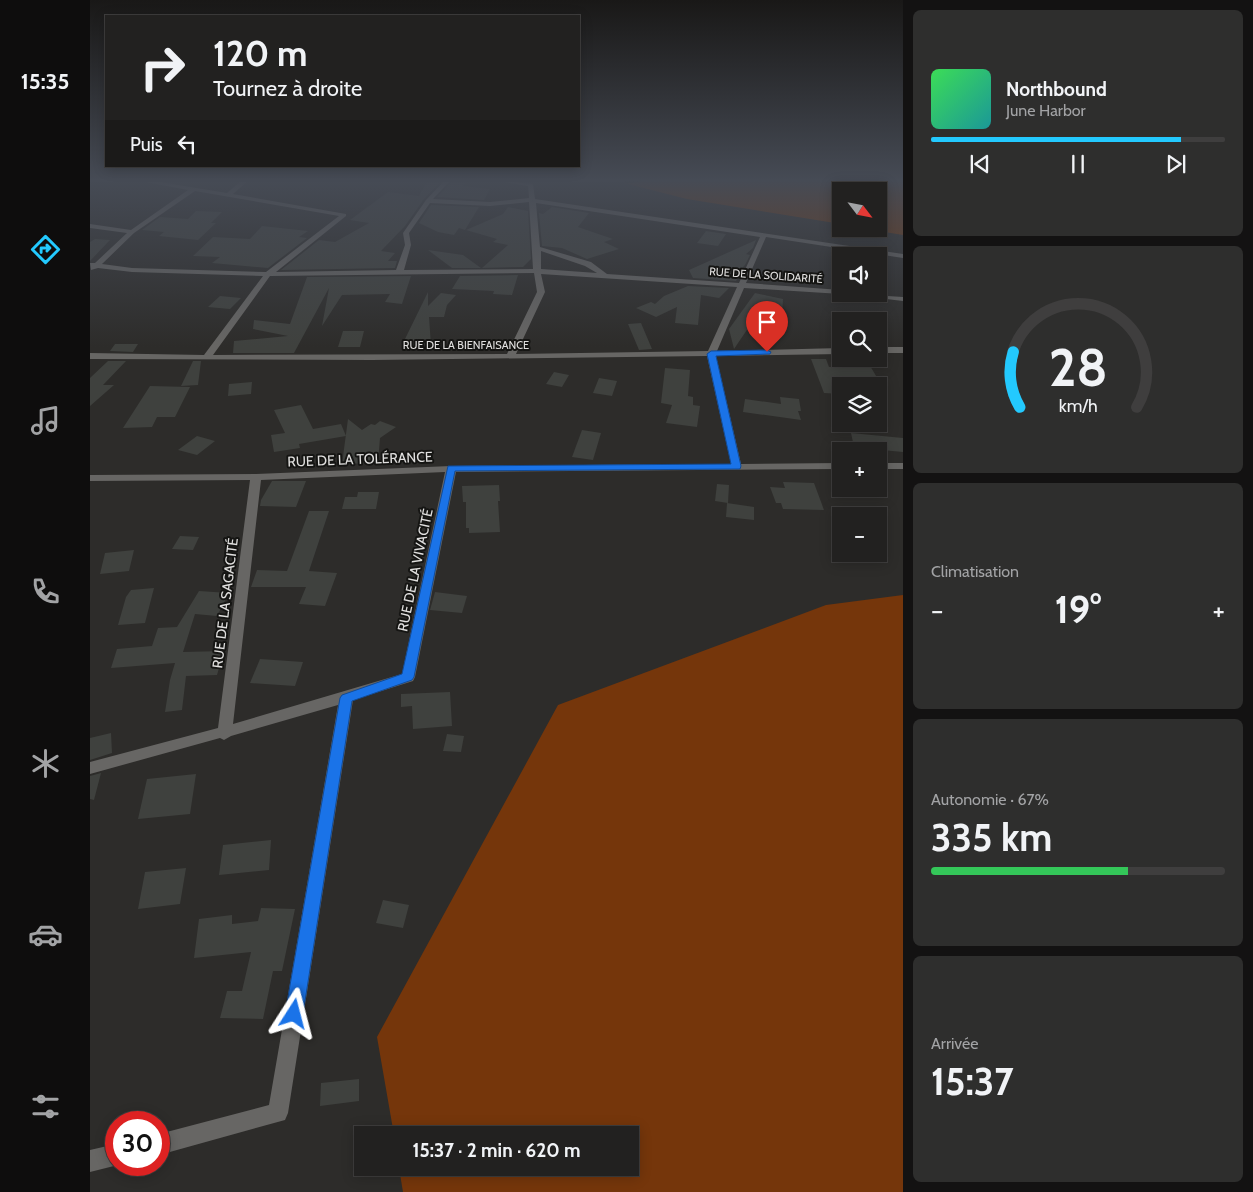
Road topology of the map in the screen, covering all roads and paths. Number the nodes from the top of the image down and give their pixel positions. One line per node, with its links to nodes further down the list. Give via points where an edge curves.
1 (764, 235): 15 (street)
2 (128, 236): 9 (street)
3 (318, 236): 13 (street)
4 (406, 236): 12 (street, via 408,244)
5 (535, 236): 7 (street)
6 (768, 236): 8 (street)
7 (537, 248): 11 (street); 14 (street, via 588,264)
8 (903, 256)
9 (94, 265): 10 (street); 13 (street, RUE DE LA SOLIDARITÉ, via 132,270)
10 (90, 271)
11 (537, 271): 12 (street, RUE DE LA SOLIDARITÉ); 14 (street, RUE DE LA SOLIDARITÉ); 24 (street, via 541,292)
12 (399, 272): 13 (street, RUE DE LA SOLIDARITÉ)
13 (268, 274): 25 (street)
14 (607, 276): 15 (street, RUE DE LA SOLIDARITÉ)
15 (742, 285): 16 (street, RUE DE LA SOLIDARITÉ); 22 (street)
16 (832, 291)
17 (887, 297): 18 (street)
18 (903, 299)
19 (887, 350): 20 (street)
20 (903, 350)
21 (832, 351): 22 (street, RUE DE LA BIENFAISANCE)
22 (711, 354): 24 (street, RUE DE LA BIENFAISANCE); 26 (street)
23 (90, 356): 25 (street, RUE DE LA BIENFAISANCE)
24 (510, 356): 25 (street, RUE DE LA BIENFAISANCE)
25 (206, 358)
26 (736, 466): 27 (street, RUE DE LA TOLÉRANCE); 30 (street, RUE DE LA TOLÉRANCE)
27 (832, 466)
28 (887, 466): 29 (street)
29 (903, 466)
30 (451, 468): 31 (street, RUE DE LA TOLÉRANCE); 33 (street, RUE DE LA VIVACITÉ, via 408,677)
31 (256, 477): 32 (street, RUE DE LA TOLÉRANCE); 34 (street, RUE DE LA SAGACITÉ)
32 (90, 478)
33 (346, 698): 34 (street); 36 (street, via 278,1113)
34 (224, 734): 35 (street)
35 (90, 768)
36 (170, 1141)
37 (105, 1157): 38 (street)
38 (90, 1161)

